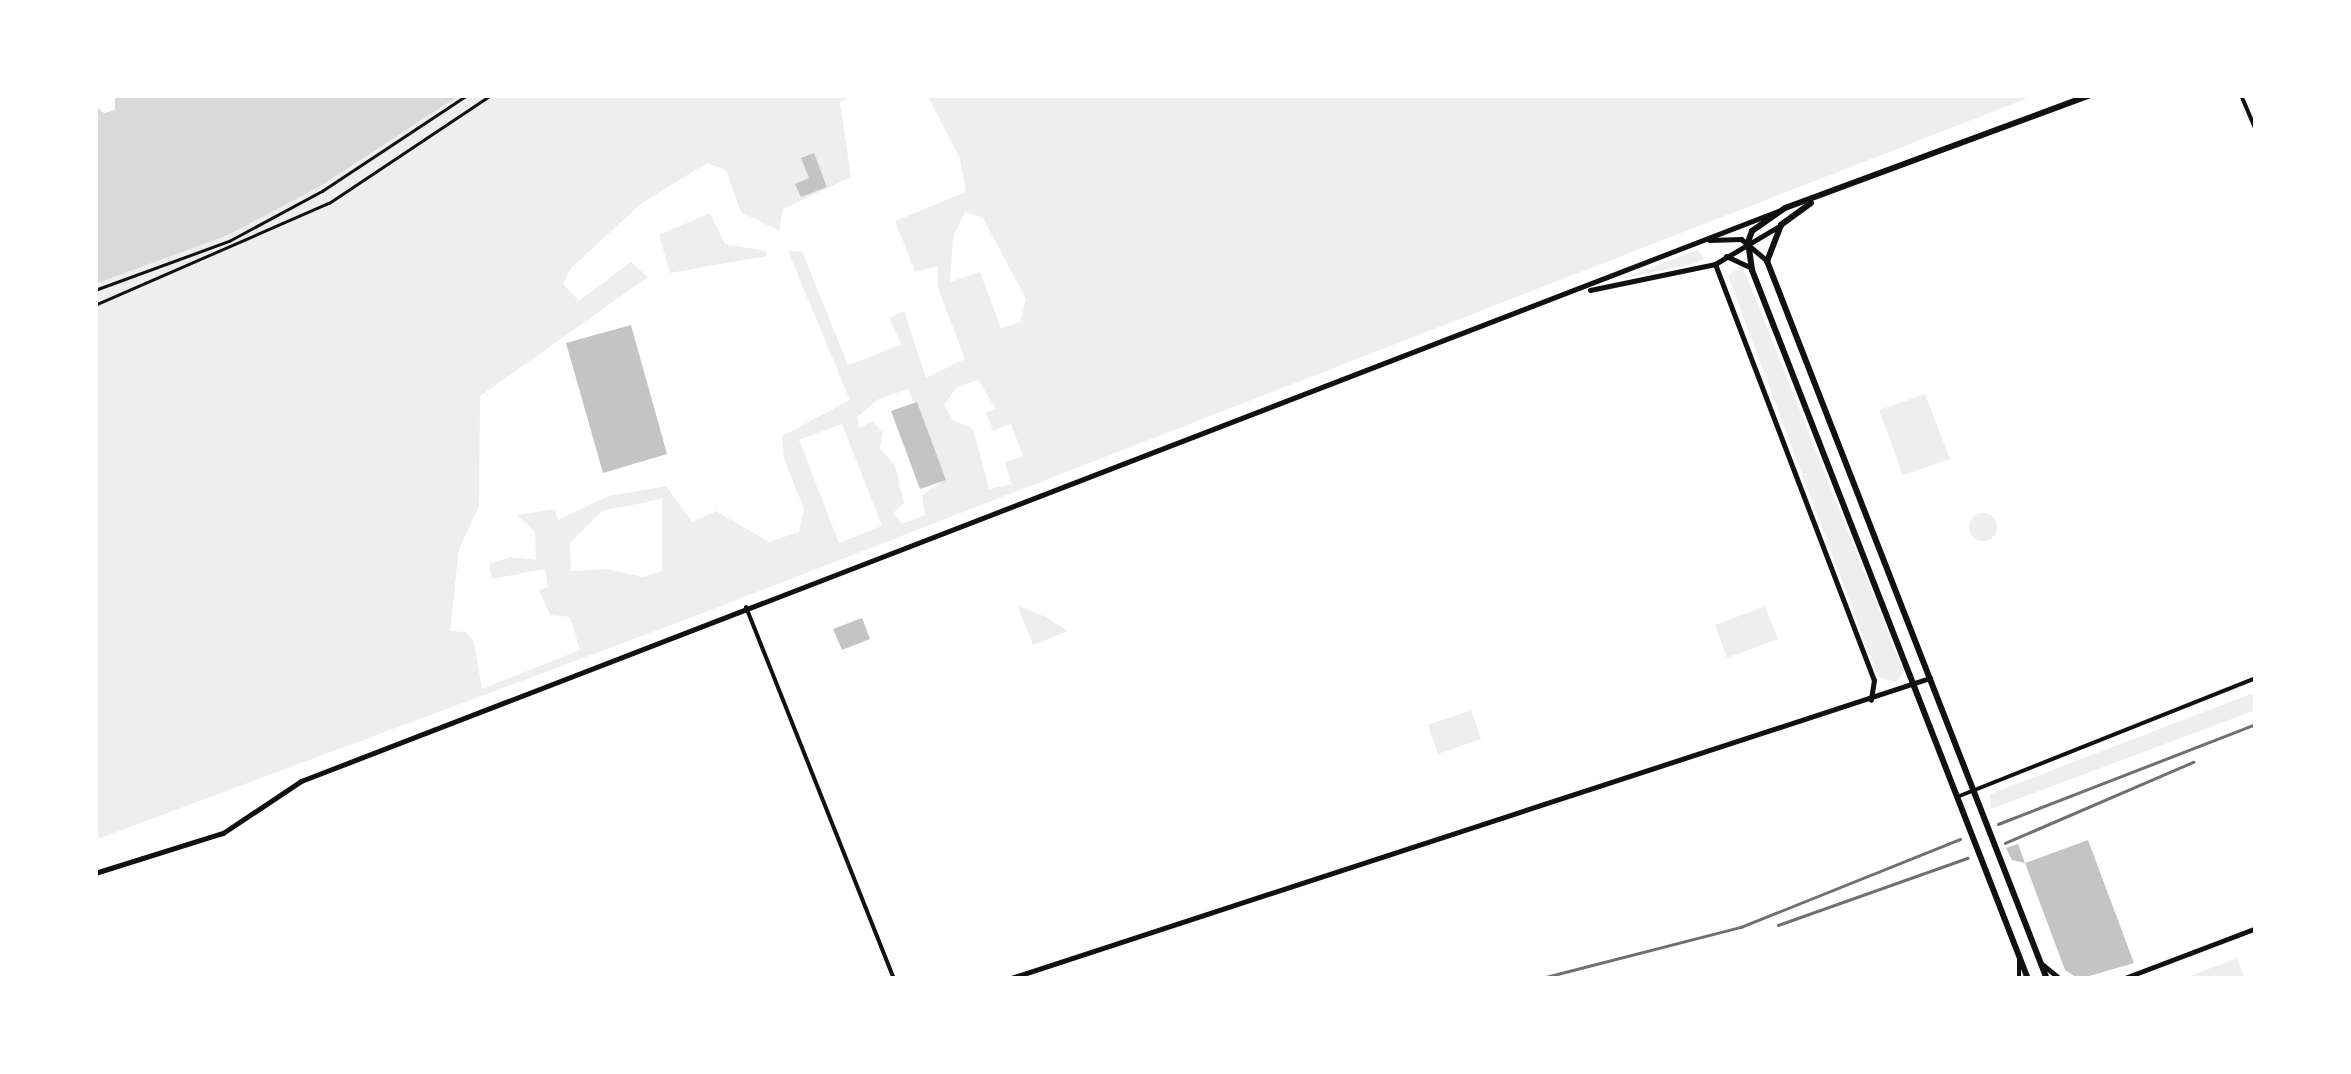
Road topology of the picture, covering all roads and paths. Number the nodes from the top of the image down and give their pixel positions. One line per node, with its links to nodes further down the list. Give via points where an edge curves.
1 (468, 95): 14 (street, via 322,191 230,241)
2 (2091, 95): 5 (main road)
3 (2240, 95): 4 (street)
4 (2256, 131)
5 (1816, 200): 6 (main road); 7 (main road)
6 (1786, 208): 8 (street); 9 (main road, via 1755,229)
7 (1781, 225): 9 (street); 11 (main road)
8 (1702, 240): 9 (street); 15 (street)
9 (1748, 242): 10 (street); 11 (street); 13 (main road)
10 (1726, 256): 12 (street); 13 (street)
11 (1767, 261): 17 (main road)
12 (1714, 264): 15 (street); 20 (street, via 1874,680)
13 (1752, 270): 19 (main road)
14 (95, 290)
15 (1578, 293): 16 (street)
16 (746, 607): 23 (street, via 294,783 222,833); 27 (street)
17 (1930, 678): 19 (street); 21 (main road)
18 (2256, 678): 21 (street)
19 (1917, 686): 20 (street); 22 (main road)
20 (1866, 704): 28 (street)
21 (1972, 790): 22 (street); 26 (main road)
22 (1957, 797): 25 (main road)
23 (95, 872)
24 (2256, 928): 33 (street)
25 (2018, 955): 29 (street); 30 (main road)
26 (2041, 964): 31 (main road); 32 (street)
27 (894, 979)
28 (1008, 979)
29 (2019, 979)
30 (2028, 979)
31 (2047, 979)
32 (2060, 979)
33 (2122, 979)

